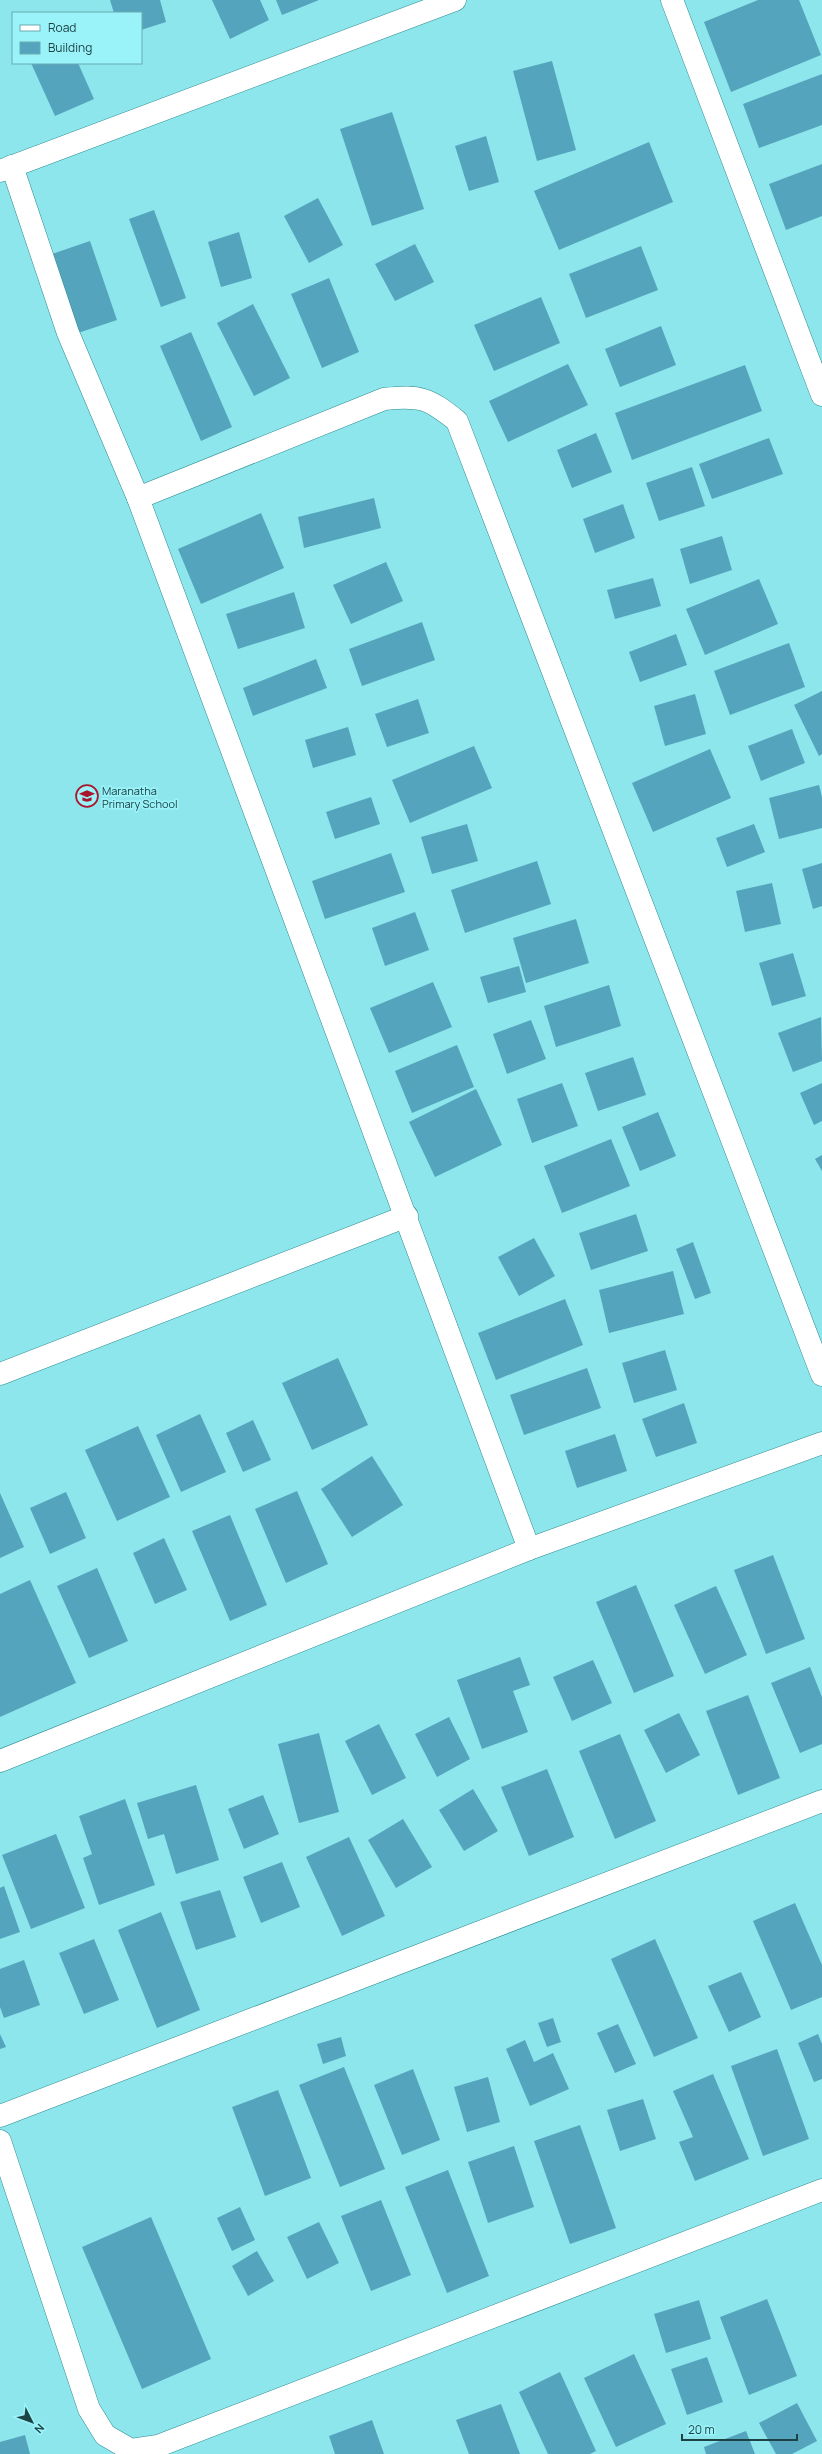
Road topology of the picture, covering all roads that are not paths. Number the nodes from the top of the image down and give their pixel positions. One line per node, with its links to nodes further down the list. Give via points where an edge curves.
1 (455, 0): 3 (street)
2 (672, 0): 4 (street)
3 (6, 169): 5 (street, via 68,333)
4 (822, 395)
5 (138, 498): 6 (street); 8 (street, via 384,399 410,397 432,402 457,421)
6 (407, 1216): 7 (street); 10 (street)
7 (0, 1374)
8 (822, 1375)
9 (822, 1442): 10 (street)
10 (529, 1549): 11 (street)
11 (0, 1761)
12 (822, 1801): 13 (street)
13 (0, 2116)
14 (0, 2141): 15 (street, via 88,2408 105,2435 131,2450 158,2446)
15 (822, 2190)

